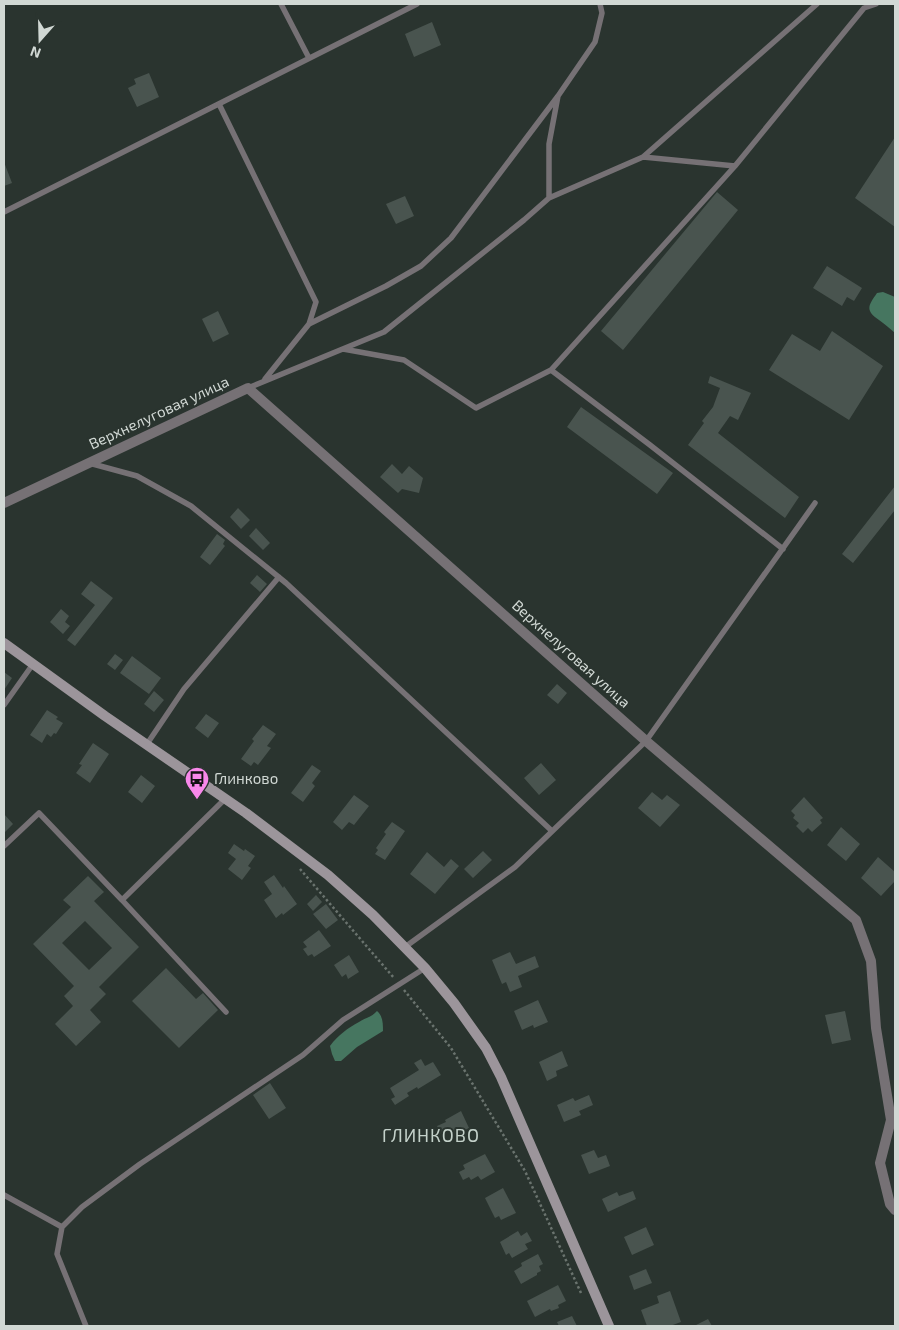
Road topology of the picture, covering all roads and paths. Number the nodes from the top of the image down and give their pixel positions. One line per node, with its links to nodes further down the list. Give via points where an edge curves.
1 (281, 4): 6 (lane)
2 (417, 4): 6 (lane)
3 (600, 4): 7 (lane, via 602,13 595,42)
4 (817, 4): 9 (lane)
5 (876, 4): 10 (lane, via 864,8)
6 (309, 58): 8 (lane)
7 (558, 96): 11 (lane, via 548,144); 13 (lane, via 451,238 420,266)
8 (219, 104): 12 (lane); 13 (lane, via 316,302)
9 (643, 157): 10 (lane); 11 (lane)
10 (735, 166): 15 (lane)
11 (549, 198): 14 (lane, via 384,332)
12 (4, 212)
13 (309, 324): 16 (lane)
14 (342, 349): 15 (lane, via 404,360 476,408); 16 (lane)
15 (551, 370): 21 (lane)
16 (264, 381): 17 (lane)
17 (248, 388): 18 (street, Верхнелуговая улица); 26 (street, Верхнелуговая улица)
18 (88, 463): 19 (street, Верхнелуговая улица); 22 (lane, via 137,476 191,506)
19 (4, 503)
20 (815, 503): 21 (lane)
21 (783, 549): 26 (lane)
22 (279, 577): 27 (lane, via 184,689); 29 (lane)
23 (4, 643): 24 (main road)
24 (34, 664): 25 (lane); 27 (main road)
25 (4, 705)
26 (646, 741): 29 (lane); 38 (street, Верхнелуговая улица, via 856,920 871,961 876,1028 891,1120 880,1164 890,1204)
27 (146, 744): 28 (main road)
28 (225, 799): 32 (lane); 33 (main road, via 328,874)
29 (552, 831): 33 (lane, via 516,867)
30 (4, 846): 32 (lane, via 39,813)
31 (297, 865): 35 (path)
32 (122, 900): 36 (lane)
33 (405, 947): 34 (main road)
34 (425, 968): 35 (lane); 42 (main road, via 486,1048 501,1077)
35 (399, 984): 39 (lane, via 343,1020 303,1055 140,1164 82,1207); 40 (path, via 451,1048 525,1171)
36 (226, 1012)
37 (4, 1195): 39 (lane)
38 (895, 1210)
39 (62, 1227): 41 (lane, via 57,1254)
40 (585, 1300)
41 (86, 1326)
42 (609, 1326)

